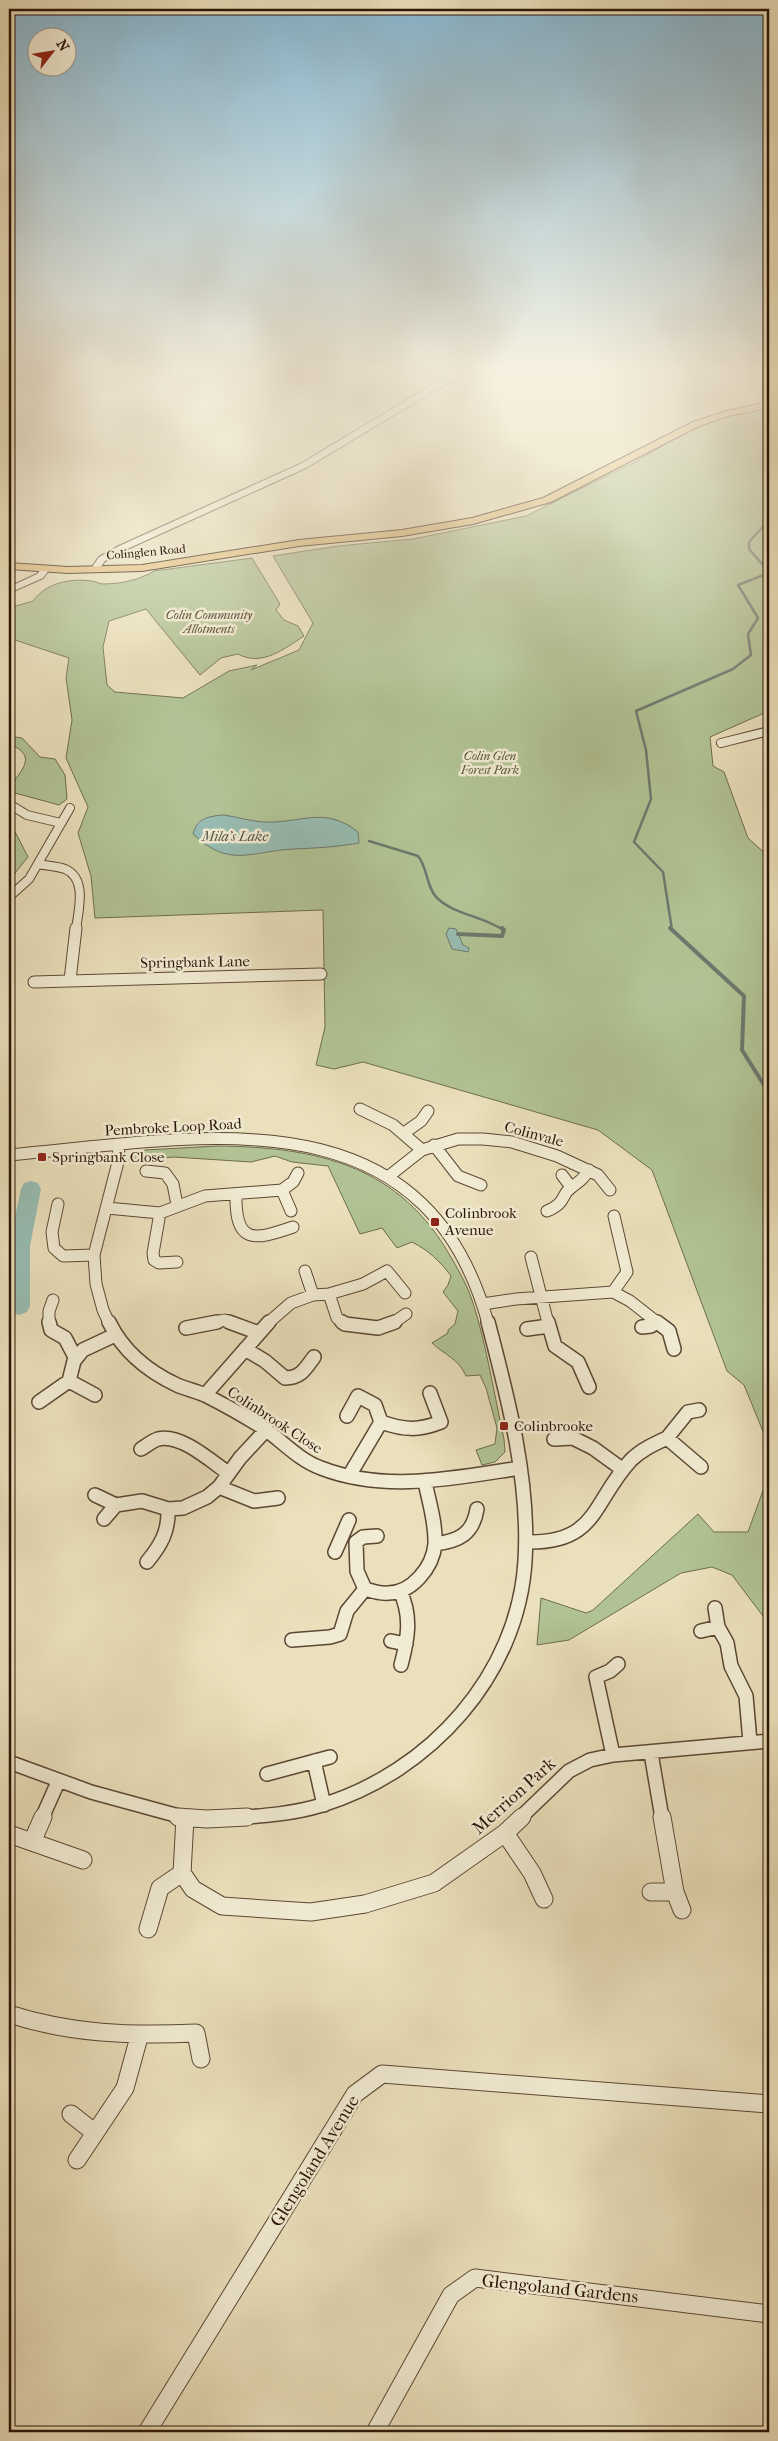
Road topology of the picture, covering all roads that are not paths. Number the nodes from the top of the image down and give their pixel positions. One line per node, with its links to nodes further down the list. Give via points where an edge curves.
1 (266, 483): 5 (street, via 122,548 102,559)
2 (583, 483): 5 (main road, Colinglen Road, via 526,508 430,530 309,542 152,567)
3 (9, 566): 4 (main road, Colinglen Road)
4 (46, 569): 5 (main road, Colinglen Road); 6 (street, via 40,576)
5 (94, 570)
6 (9, 590)
7 (769, 731): 8 (street)
8 (734, 740): 9 (street); 10 (street)
9 (721, 742)
10 (740, 747)
11 (9, 804): 13 (street, via 27,815)
12 (70, 808): 13 (street)
13 (61, 823): 14 (street)
14 (38, 864): 15 (street, via 23,887); 17 (street, via 71,873 81,890)
15 (9, 897)
16 (321, 974): 17 (street, Springbank Lane)
17 (70, 980): 18 (street, Springbank Lane)
18 (34, 982)
19 (360, 1109): 21 (street, via 380,1116)
20 (428, 1111): 21 (street, via 422,1121)
21 (404, 1133): 24 (street)
22 (120, 1145): 25 (street, Pembroke Loop Road); 30 (street, Pembroke Loop Road, via 226,1138 281,1141 314,1146); 38 (street, Colinbrook Close)
23 (434, 1145): 24 (street, Colinvale); 26 (street, Colinvale, via 458,1139 512,1142); 31 (street, via 458,1176)
24 (422, 1150): 30 (street, Colinvale)
25 (9, 1155)
26 (589, 1170): 32 (street, via 580,1183); 34 (street, Colinvale, via 598,1175)
27 (146, 1171): 37 (street, via 165,1173 170,1177)
28 (298, 1173): 33 (street, via 293,1182)
29 (562, 1175): 32 (street)
30 (389, 1176): 54 (street, Pembroke Loop Road, via 443,1224 466,1262)
31 (481, 1185)
32 (571, 1187): 40 (street, via 559,1206)
33 (282, 1190): 35 (street); 39 (street)
34 (610, 1190)
35 (236, 1194): 37 (street, via 206,1196); 43 (street, via 238,1222 241,1230 250,1236 262,1237)
36 (58, 1204): 44 (street, via 52,1232 54,1248 63,1256)
37 (176, 1205): 41 (street)
38 (107, 1208): 41 (street); 44 (street, Colinbrook Close)
39 (291, 1211)
40 (547, 1211)
41 (160, 1213): 46 (street, via 154,1260 159,1263)
42 (614, 1216): 48 (street, via 628,1272)
43 (293, 1227)
44 (94, 1255): 62 (street, Colinbrook Close, via 96,1284)
45 (532, 1257): 52 (street)
46 (177, 1262)
47 (305, 1271): 51 (street)
48 (614, 1292): 52 (street); 56 (street)
49 (405, 1293): 50 (street, via 387,1271 363,1284)
50 (329, 1294): 51 (street); 55 (street, via 338,1318 345,1324 378,1328)
51 (313, 1295): 61 (street, via 291,1303)
52 (541, 1298): 54 (street); 57 (street)
53 (53, 1300): 66 (street, via 49,1307 51,1330 65,1338)
54 (483, 1304): 81 (street, Pembroke Loop Road, via 498,1357)
55 (406, 1314)
56 (656, 1321): 58 (street, via 651,1326); 64 (street, via 669,1331)
57 (549, 1326): 60 (street); 68 (street, via 555,1346 577,1358 584,1368)
58 (642, 1327)
59 (186, 1328): 61 (street, via 225,1320)
60 (527, 1330)
61 (259, 1333): 63 (street)
62 (115, 1335): 66 (street); 71 (street, Colinbrook Close, via 128,1352 151,1371)
63 (245, 1349): 65 (street, via 285,1378 302,1374); 71 (street)
64 (674, 1349)
65 (314, 1356)
66 (75, 1357): 67 (street)
67 (69, 1381): 70 (street); 72 (street)
68 (589, 1387)
69 (430, 1393): 75 (street, via 441,1422 413,1432)
70 (95, 1395)
71 (204, 1395): 76 (street, Colinbrook Close)
72 (39, 1402)
73 (699, 1410): 77 (street, via 688,1412)
74 (347, 1416): 75 (street, via 358,1396 375,1405)
75 (381, 1422): 84 (street)
76 (266, 1430): 83 (street); 84 (street, Colinbrook Close, via 281,1444 320,1468)
77 (667, 1438): 80 (street); 82 (street, via 638,1452)
78 (554, 1439): 82 (street, via 573,1438)
79 (141, 1449): 83 (street, via 158,1439 169,1438 179,1441)
80 (701, 1467)
81 (520, 1468): 85 (street, Colinbrook Close); 97 (street, Pembroke Loop Road)
82 (622, 1469): 97 (street, via 582,1529 562,1539)
83 (228, 1473): 86 (street)
84 (349, 1476): 85 (street, Colinbrook Close, via 373,1481)
85 (425, 1482): 98 (street)
86 (219, 1487): 88 (street, via 251,1502 264,1503); 90 (street, via 196,1503)
87 (95, 1495): 89 (street)
88 (278, 1498)
89 (116, 1505): 90 (street, via 142,1501); 92 (street)
90 (168, 1509): 100 (street, via 169,1526 163,1542)
91 (477, 1509): 98 (street, via 476,1522 465,1536 456,1541)
92 (104, 1519)
93 (348, 1520): 94 (street)
94 (342, 1536): 96 (street); 99 (street)
95 (376, 1536): 96 (street, via 363,1537)
96 (356, 1542): 101 (street, via 356,1571)
97 (526, 1542): 120 (street, Pembroke Loop Road, via 522,1586 513,1623 503,1650 481,1689 448,1729 415,1758 374,1784)
98 (435, 1544): 102 (street, via 424,1573)
99 (334, 1552)
100 (147, 1562)
101 (366, 1590): 102 (street, via 391,1594); 106 (street, via 348,1611 340,1634)
102 (400, 1591): 108 (street, via 409,1612)
103 (715, 1608): 104 (street)
104 (718, 1627): 105 (street); 112 (street, via 727,1643 734,1676 746,1696)
105 (701, 1631)
106 (292, 1640)
107 (391, 1641): 108 (street)
108 (406, 1644): 110 (street)
109 (618, 1664): 114 (street, via 596,1677)
110 (401, 1665)
111 (769, 1741): 112 (street, Merrion Park)
112 (750, 1742): 113 (street, Merrion Park)
113 (651, 1753): 114 (street, Merrion Park); 128 (street)
114 (613, 1755): 122 (street, Merrion Park, via 590,1760 569,1771)
115 (330, 1757): 116 (street)
116 (314, 1761): 118 (street); 120 (street)
117 (9, 1762): 119 (street, Pembroke Loop Road)
118 (267, 1774)
119 (58, 1782): 121 (street, Pembroke Loop Road); 124 (street)
120 (324, 1805): 121 (street, Pembroke Loop Road, via 257,1816)
121 (185, 1818): 126 (street)
122 (505, 1833): 126 (street, Merrion Park, via 434,1883 365,1904 311,1912 222,1906 193,1889); 129 (street, via 532,1873)
123 (9, 1834): 124 (street)
124 (32, 1842): 125 (street)
125 (83, 1860)
126 (182, 1873): 131 (street, via 160,1888)
127 (651, 1892): 128 (street)
128 (675, 1892): 130 (street)
129 (544, 1899)
130 (682, 1910)
131 (148, 1929)
132 (9, 2014): 133 (street, via 94,2034)
133 (139, 2037): 134 (street, via 196,2033); 137 (street, via 125,2088)
134 (201, 2059)
135 (769, 2104): 140 (street, Glengoland Avenue, via 382,2074 355,2094)
136 (71, 2114): 137 (street)
137 (95, 2133): 138 (street)
138 (77, 2160)
139 (769, 2314): 141 (street, Glengoland Gardens, via 475,2278 451,2295)
140 (147, 2432)
141 (375, 2432)

